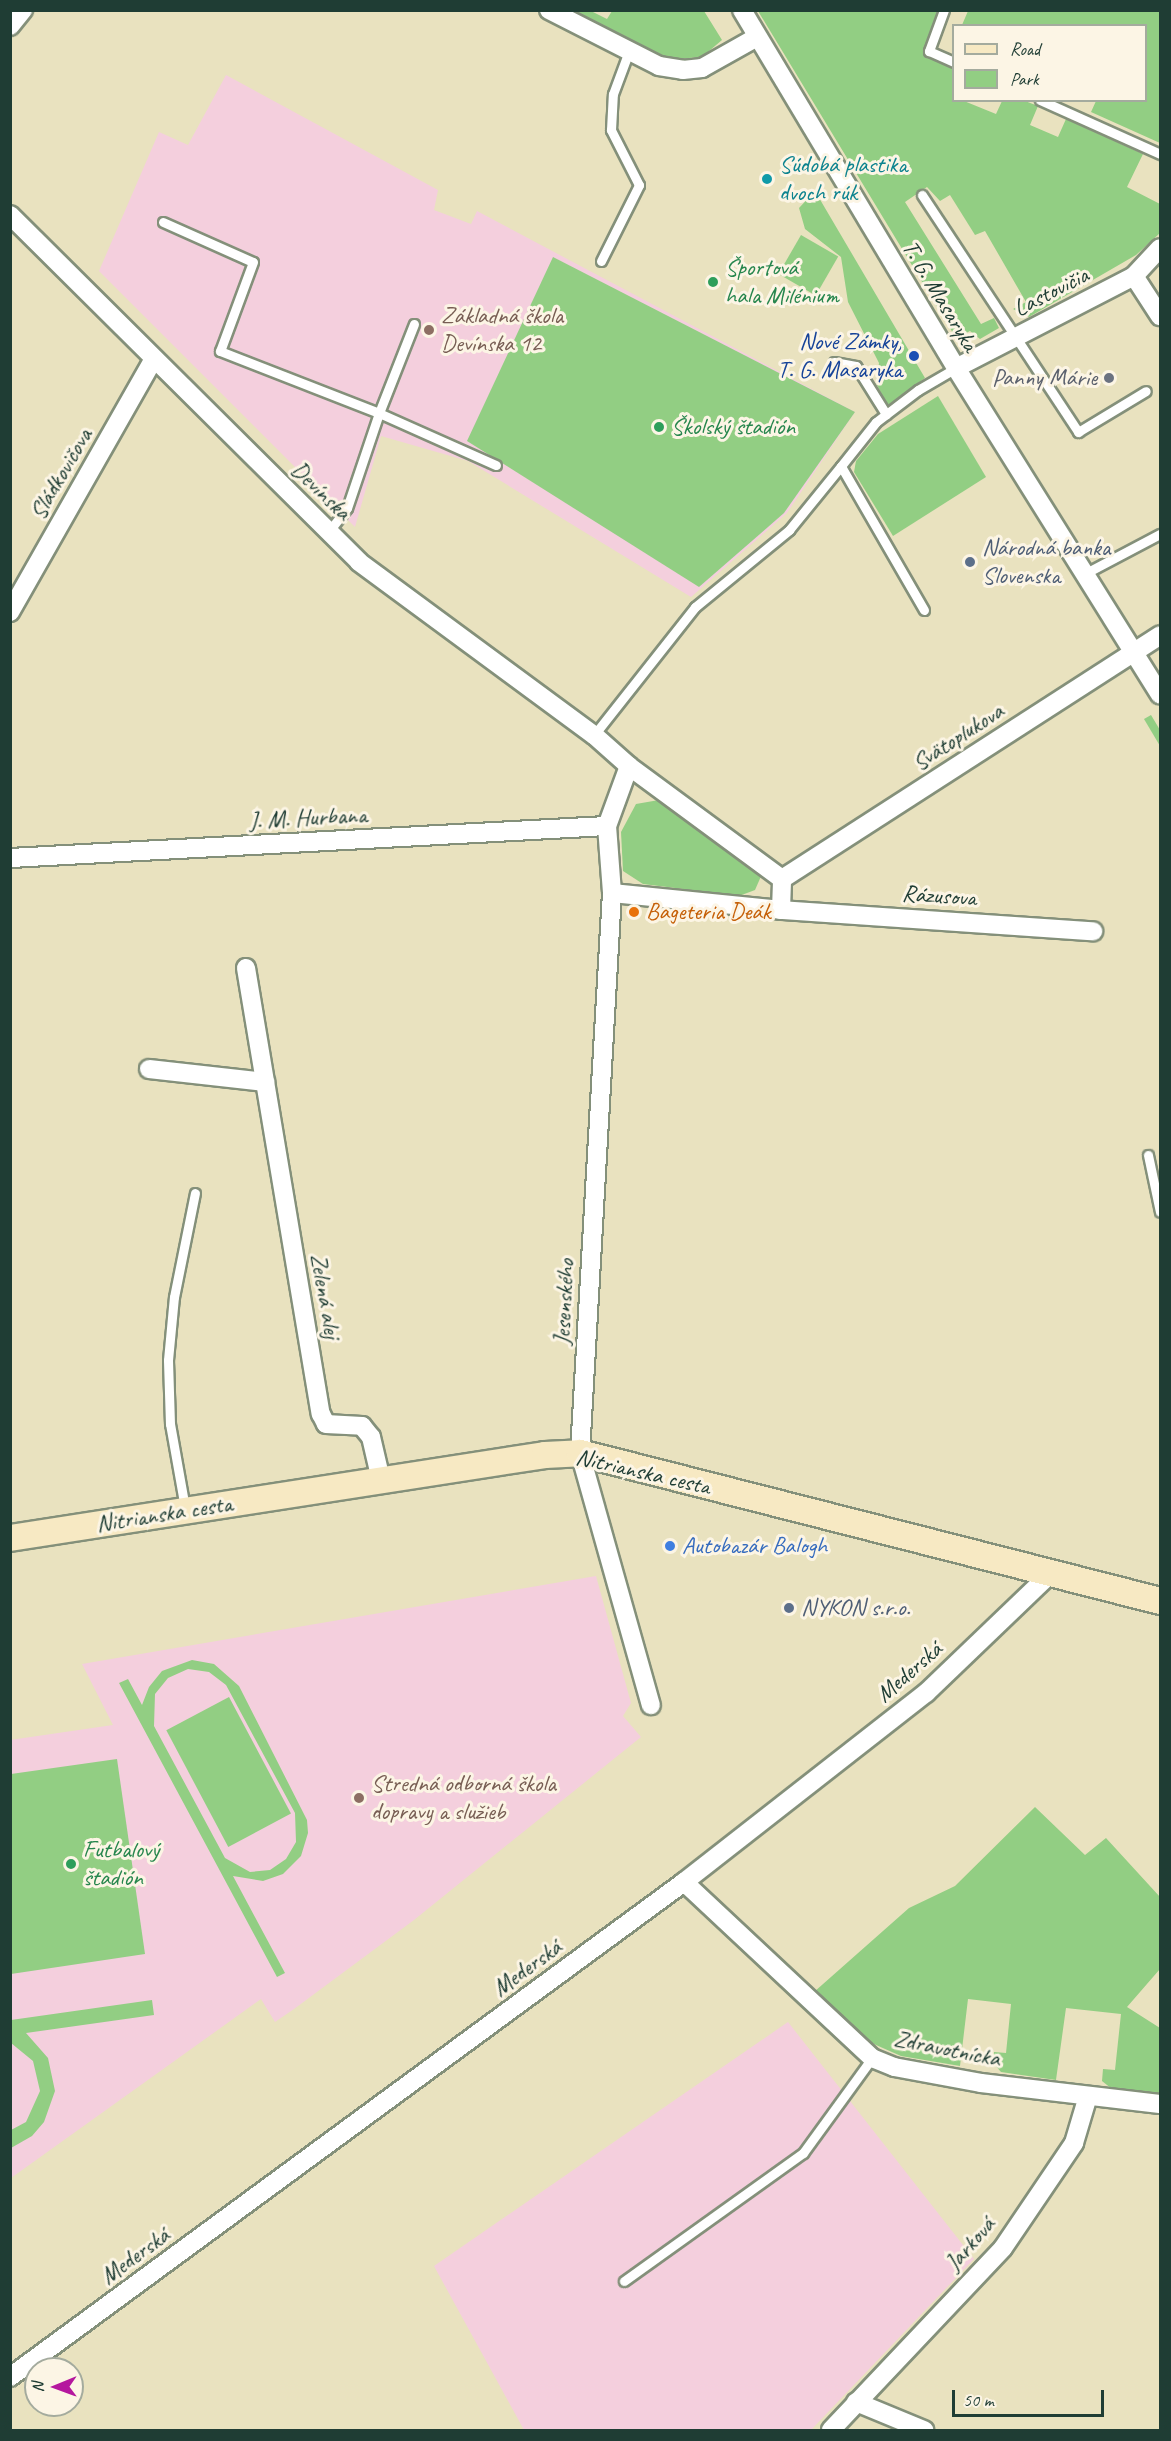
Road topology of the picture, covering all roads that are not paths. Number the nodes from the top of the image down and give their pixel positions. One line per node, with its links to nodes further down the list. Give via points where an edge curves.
1 (23, 10): 5 (street)
2 (549, 10): 7 (street)
3 (742, 10): 6 (street, T. G. Masaryka)
4 (944, 10): 8 (lane, via 929,51)
5 (10, 26)
6 (757, 37): 7 (street, via 702,68 659,66); 22 (street, T. G. Masaryka)
7 (629, 51): 15 (lane, via 613,93 611,130 639,184)
8 (952, 61)
9 (1044, 102): 10 (lane)
10 (1161, 154)
11 (922, 195): 19 (lane)
12 (10, 215): 20 (street, Devínska)
13 (163, 222): 24 (lane, via 253,262 220,351)
14 (1159, 252): 16 (street, Lastovičia)
15 (601, 261)
16 (1134, 276): 17 (street); 19 (street, Lastovičia)
17 (1161, 316)
18 (414, 324): 24 (lane)
19 (1018, 336): 22 (street, Lastovičia); 23 (lane, via 1078,432)
20 (153, 360): 28 (street, Devínska); 32 (street, Sládkovičova)
21 (834, 362): 25 (lane, via 856,366)
22 (956, 368): 25 (lane); 30 (street, T. G. Masaryka)
23 (1146, 391)
24 (379, 413): 26 (lane); 28 (lane, via 347,508)
25 (886, 414): 27 (lane)
26 (496, 465)
27 (840, 466): 31 (lane); 36 (lane, via 789,530 695,607)
28 (328, 532): 36 (street, Devínska, via 358,562)
29 (1161, 534): 30 (lane)
30 (1086, 573): 34 (street, T. G. Masaryka)
31 (924, 610)
32 (10, 612)
33 (1161, 635): 34 (street, Svätoplukova)
34 (1135, 651): 35 (street, T. G. Masaryka); 40 (street, Svätoplukova)
35 (1161, 693)
36 (594, 735): 37 (street, Devínska)
37 (629, 766): 38 (street); 40 (street, Devínska)
38 (607, 826): 39 (street, J. M. Hurbana); 41 (street, Jesenského)
39 (10, 858)
40 (782, 879): 42 (street)
41 (612, 893): 42 (street, Rázusova); 50 (street, Jesenského)
42 (781, 909): 43 (street, Rázusova)
43 (1093, 931)
44 (246, 968): 46 (street, Zelená alej)
45 (149, 1070): 46 (street)
46 (265, 1082): 51 (street, Zelená alej, via 321,1414 326,1424 362,1426 371,1437)
47 (1148, 1155): 49 (lane)
48 (195, 1193): 52 (lane, via 174,1297 168,1360 170,1424)
49 (1161, 1212)
50 (580, 1453): 51 (main road, Nitrianska cesta); 54 (main road, Nitrianska cesta); 56 (street, Jesenského)
51 (381, 1480): 52 (main road, Nitrianska cesta)
52 (186, 1510): 53 (main road, Nitrianska cesta)
53 (10, 1538)
54 (1052, 1573): 55 (main road, Nitrianska cesta); 57 (street, Mederská, via 926,1693)
55 (1161, 1601)
56 (651, 1705)
57 (684, 1882): 58 (street, Zdravotnícka); 62 (street, Mederská)
58 (872, 2058): 59 (street, Zdravotnícka, via 894,2067 981,2083); 61 (lane, via 803,2153)
59 (1088, 2096): 60 (street, Zdravotnícka); 63 (street, Jarková, via 1074,2143 1003,2248)
60 (1161, 2104)
61 (624, 2281)
62 (10, 2377)
63 (856, 2402): 64 (street, Jarková); 65 (street)
64 (831, 2430)
65 (924, 2430)

